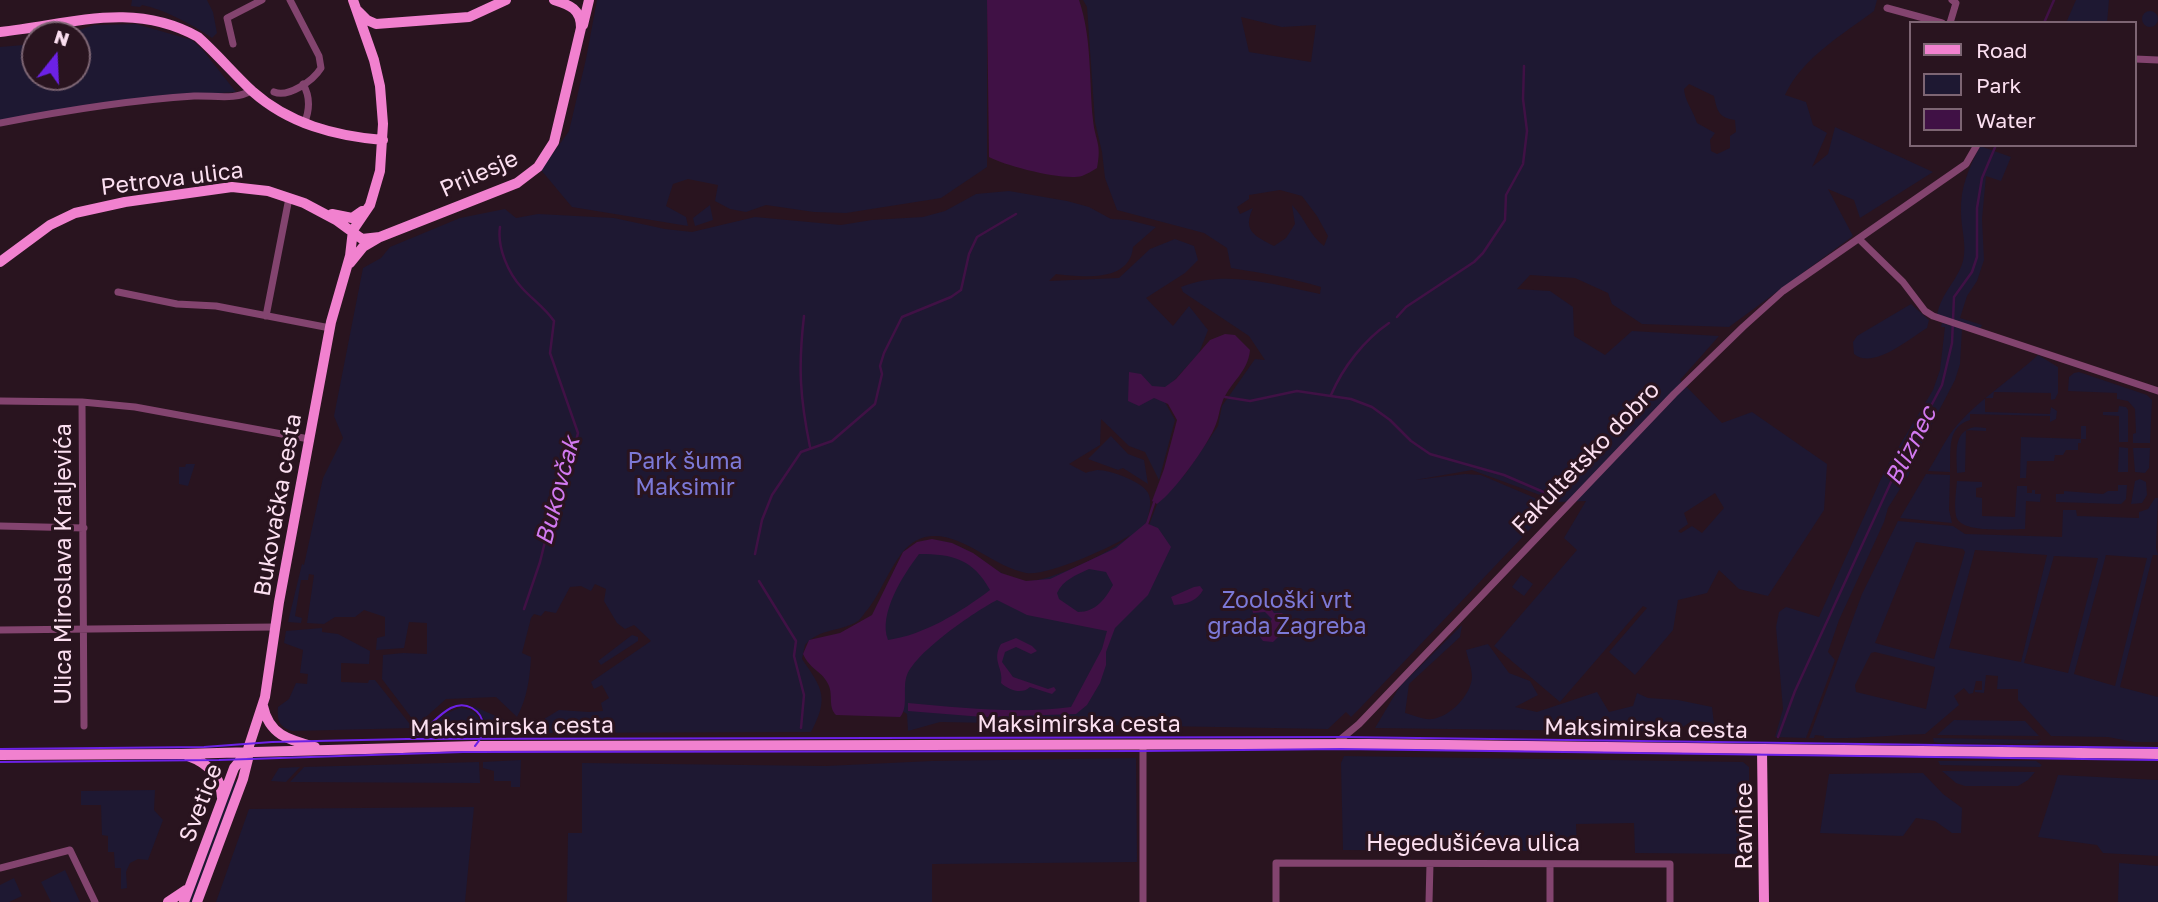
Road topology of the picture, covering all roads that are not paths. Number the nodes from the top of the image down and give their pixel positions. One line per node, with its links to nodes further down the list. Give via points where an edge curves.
1 (262, 0): 16 (street, via 227,18)
2 (290, 0): 19 (street, via 321,64 318,73)
3 (506, 0): 12 (main road, via 469,17)
4 (554, 0): 8 (main road)
5 (587, 0): 8 (main road, Prilesje); 13 (main road, Prilesje)
6 (1955, 1): 11 (street)
7 (354, 2): 12 (main road, Bukovačka cesta, via 367,20); 15 (main road, Bukovačka cesta)
8 (568, 5): 13 (main road, via 580,16)
9 (1887, 8): 10 (street)
10 (1935, 21)
11 (1950, 21)
12 (376, 24): 15 (main road)
13 (580, 32): 30 (main road, Prilesje, via 554,142 538,167 517,183)
14 (0, 33): 20 (main road, via 107,14 148,17 198,37)
15 (367, 41): 24 (main road, Bukovačka cesta, via 380,86)
16 (233, 44)
17 (2137, 59): 18 (street)
18 (2158, 60)
19 (300, 85): 21 (street, via 282,95); 23 (street, via 309,109)
20 (252, 90): 22 (street, via 238,96 193,96); 23 (main road)
21 (274, 92)
22 (0, 123)
23 (304, 124): 24 (main road)
24 (383, 140): 27 (main road, Bukovačka cesta)
25 (1976, 147): 31 (street, Fakultetsko dobro, via 1966,164)
26 (289, 198): 28 (main road, Petrova ulica); 32 (main road, Petrova ulica, via 261,189 232,187 96,208 50,225); 35 (street)
27 (372, 200): 28 (main road, via 352,218); 29 (main road, Bukovačka cesta)
28 (319, 210): 29 (main road, Petrova ulica)
29 (353, 234): 30 (main road, Prilesje, via 364,239); 33 (main road, Bukovačka cesta)
30 (380, 237): 33 (main road, Prilesje)
31 (1859, 239): 37 (street, via 1925,311); 47 (street, Fakultetsko dobro, via 1783,291 1743,327)
32 (0, 262)
33 (350, 262): 36 (main road, Bukovačka cesta)
34 (118, 292): 35 (street)
35 (266, 316): 36 (street)
36 (330, 328): 40 (main road, Bukovačka cesta)
37 (2158, 391)
38 (0, 401): 39 (street)
39 (82, 402): 40 (street, via 135,407); 42 (street, Ulica Miroslava Kraljevića)
40 (309, 439): 43 (main road, Bukovačka cesta)
41 (0, 526): 42 (street)
42 (84, 528): 44 (street, Ulica Miroslava Kraljevića)
43 (275, 627): 44 (street); 46 (main road, Bukovačka cesta)
44 (84, 629): 45 (street); 48 (street, Ulica Miroslava Kraljevića)
45 (0, 630)
46 (263, 705): 52 (main road, via 270,727 279,735); 54 (main road, Bukovačka cesta)
47 (1359, 724): 50 (street, Fakultetsko dobro); 51 (street, via 1362,738)
48 (84, 726)
49 (1143, 744): 50 (main road, Maksimirska cesta); 52 (main road, Maksimirska cesta); 67 (street)
50 (1334, 744): 51 (main road, Maksimirska cesta)
51 (1369, 744): 53 (main road, Maksimirska cesta)
52 (325, 749): 54 (main road, Maksimirska cesta)
53 (1762, 750): 56 (main road, Maksimirska cesta); 72 (main road, Ravnice)
54 (247, 752): 55 (main road, Maksimirska cesta); 58 (main road, Svetice, via 236,764); 66 (main road, Svetice, via 243,779)
55 (181, 754): 57 (main road, Maksimirska cesta); 58 (main road, via 215,773)
56 (2158, 754)
57 (0, 755)
58 (222, 801): 62 (main road, Svetice)
59 (1430, 863): 60 (street, Hegedušićeva ulica); 68 (street, Hegedušićeva ulica, via 1276,863); 69 (street)
60 (1550, 864): 70 (street); 71 (street, Hegedušićeva ulica, via 1670,864)
61 (0, 868): 63 (street, via 70,850)
62 (189, 887): 64 (main road); 65 (main road, Svetice)
63 (94, 902)
64 (168, 902)
65 (184, 902)
66 (197, 902)
67 (1143, 902)
68 (1276, 902)
69 (1429, 902)
70 (1550, 902)
71 (1670, 902)
72 (1765, 902)

